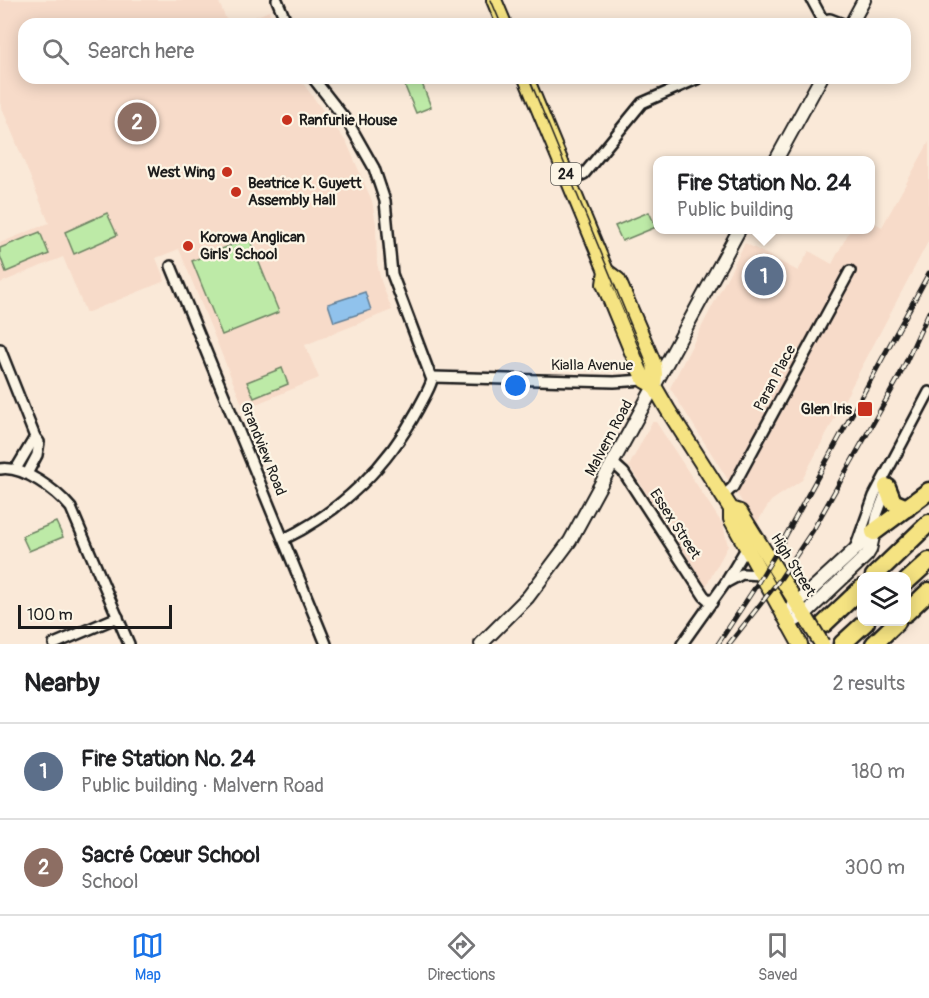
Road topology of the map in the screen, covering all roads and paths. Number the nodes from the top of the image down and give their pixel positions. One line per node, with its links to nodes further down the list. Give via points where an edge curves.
1 (277, 0): 5 (street)
2 (494, 0): 6 (main road)
3 (812, 0): 7 (street)
4 (864, 0): 8 (main road)
5 (284, 18)
6 (502, 18)
7 (821, 18)
8 (854, 18)
9 (318, 84): 19 (street, via 353,130 374,168 385,201 392,274)
10 (529, 84): 14 (main road, High Street / 24)
11 (685, 84): 14 (street, via 642,103 584,174)
12 (818, 84): 13 (main road)
13 (778, 156)
14 (569, 181): 20 (main road, High Street / 24, via 606,271 618,280 654,364)
15 (737, 234): 20 (main road, Malvern Road)
16 (171, 266): 35 (street, Grandview Road)
17 (850, 272): 30 (street, Paran Place, via 732,489)
18 (0, 349): 22 (street)
19 (432, 377): 20 (street, Kialla Avenue); 35 (street, via 410,423 376,470 330,512)
20 (649, 383): 24 (main road, Malvern Road); 30 (main road, High Street / 24)
21 (929, 392): 23 (street)
22 (35, 437): 26 (street); 27 (street, via 39,447)
23 (898, 453): 28 (street); 36 (street, via 874,496)
24 (613, 463): 46 (street, Essex Street, via 624,473); 56 (main road, Malvern Road, via 555,562 528,597)
25 (0, 469): 26 (street)
26 (16, 469): 27 (street)
27 (27, 474): 48 (street, via 72,508)
28 (887, 487): 31 (highway, via 893,502); 34 (street)
29 (929, 491): 31 (highway)
30 (723, 496): 32 (main road, High Street / 24)
31 (907, 508): 34 (highway)
32 (731, 509): 37 (main road, High Street / 24, via 731,519); 45 (main road, High Street / 24, via 740,512)
33 (929, 524): 39 (highway)
34 (874, 532): 36 (main road); 49 (main road, via 867,555)
35 (284, 539): 55 (street, Grandview Road)
36 (856, 546): 45 (main road)
37 (747, 547): 40 (main road, High Street / 24); 42 (street)
38 (929, 561): 41 (highway)
39 (878, 572)
40 (762, 575): 42 (street, via 742,574); 52 (main road, High Street / 24)
41 (911, 577)
42 (726, 582): 46 (street)
43 (857, 591): 49 (highway)
44 (929, 591): 47 (highway)
45 (796, 602): 49 (main road, High Street / 24); 52 (main road)
46 (712, 603): 57 (street)
47 (911, 608)
48 (118, 618): 53 (street); 54 (street)
49 (812, 620): 52 (main road); 58 (main road, High Street / 24, bridge)
50 (861, 626): 59 (highway)
51 (892, 626): 60 (highway)
52 (792, 630)
53 (54, 644)
54 (129, 644)
55 (326, 644)
56 (481, 644)
57 (682, 644)
58 (822, 644)
59 (842, 644)
60 (874, 644)

